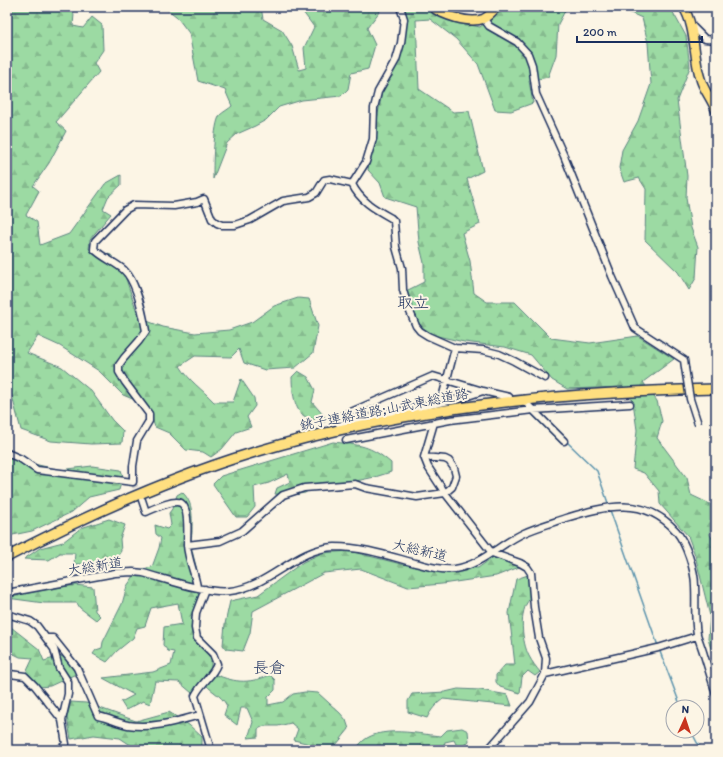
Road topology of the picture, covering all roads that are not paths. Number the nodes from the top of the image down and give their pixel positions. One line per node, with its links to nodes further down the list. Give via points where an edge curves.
1 (400, 7): 9 (street, via 404,19 401,43 396,60 378,92 374,108 373,139 366,162)
2 (432, 7): 5 (main road, via 456,18)
3 (497, 7): 5 (main road)
4 (683, 7): 6 (main road)
5 (484, 19): 21 (street, bridge, via 489,26 517,42 528,54 536,94 635,328 684,360 690,399)
6 (690, 24): 7 (street, via 705,39); 8 (main road, via 699,76)
7 (716, 40)
8 (716, 111)
9 (352, 184): 10 (street, via 365,202 394,221 403,290 416,326 428,336); 24 (street, via 324,180 316,193 309,197 283,201 250,220 234,225 222,225 212,219 204,199 174,206 134,205 125,210 96,241 94,249 130,276 146,331 120,365 119,372 149,414 149,420 138,441 133,482 37,470)
10 (455, 348): 11 (street, via 499,354); 12 (street)
11 (546, 378)
12 (447, 380): 14 (street); 17 (street); 17 (street, via 433,376 337,418 339,424)
13 (716, 389): 16 (highway, 銚子連絡道路;山武東総道路, via 622,392)
14 (483, 392): 15 (street); 17 (street)
15 (509, 397)
16 (525, 401): 19 (street); 30 (highway, 銚子連絡道路;山武東総道路, via 463,407 370,423 254,452 129,498)
17 (441, 402)
18 (630, 404): 19 (street)
19 (533, 410): 20 (street); 23 (street)
20 (434, 423): 22 (street); 25 (street)
21 (698, 424)
22 (346, 440)
23 (564, 441)
24 (7, 453)
25 (424, 457): 26 (street); 26 (street, via 445,459 454,468 456,476 452,487)
26 (445, 493): 28 (street, via 416,497 355,484 304,488 283,495 242,531 220,541); 29 (street)
27 (142, 500): 28 (street, via 146,512 175,502 181,504 186,512)
28 (187, 545): 31 (street)
29 (492, 553): 32 (street, 大総新道, via 471,565 447,570 373,551 327,548 308,554 253,585 229,592); 35 (street, 大総新道, via 524,533 596,509 620,506 653,513 676,531 685,545 696,584); 37 (street, via 520,563 531,573 539,638 546,658)
30 (7, 557)
31 (197, 587): 32 (street, 大総新道); 33 (street, 大総新道, via 133,572)
32 (205, 589): 40 (street, via 196,613 195,628 197,638 213,654 217,664 215,670 197,690 195,696)
33 (7, 593)
34 (7, 614): 36 (street, via 30,621)
35 (697, 636): 37 (street, via 658,648); 39 (street, 大総新道)
36 (47, 638): 40 (street, via 53,638 77,668 98,716 128,725 148,726); 41 (street, via 54,649 59,668 68,682)
37 (545, 674): 44 (street, via 530,702)
38 (7, 676): 41 (street, via 25,676)
39 (716, 694)
40 (200, 715): 43 (street)
41 (62, 720): 42 (street, via 66,744)
42 (59, 750)
43 (211, 750)
44 (488, 750)

